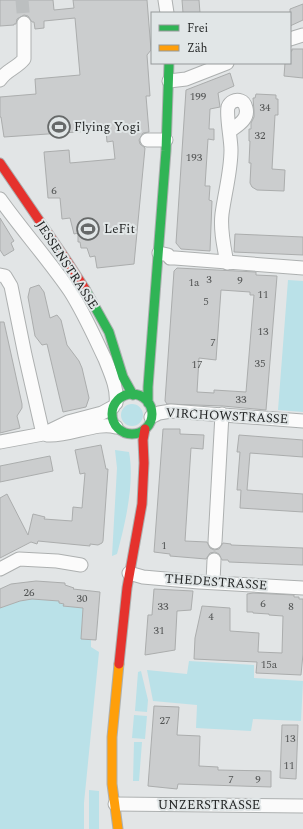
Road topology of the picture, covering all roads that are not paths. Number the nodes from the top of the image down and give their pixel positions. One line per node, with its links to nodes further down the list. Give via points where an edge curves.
1 (165, 0): 2 (street)
2 (167, 12)
3 (24, 23): 8 (street, via 24,59)
4 (303, 35): 5 (street)
5 (291, 40)
6 (169, 64): 9 (street)
7 (224, 64): 9 (street, via 186,79)
8 (2, 75)
9 (169, 82): 12 (street)
10 (230, 131): 16 (street, via 230,162 222,215 222,236)
11 (147, 140): 12 (street)
12 (166, 140): 15 (street)
13 (0, 163): 19 (street, JESSENSTRASSE, via 76,274 110,337 127,387)
14 (0, 199): 21 (street, JESSENSTRASSE, via 82,311 112,375 116,391)
15 (159, 253): 16 (street, via 168,254 170,258); 20 (street)
16 (227, 263): 17 (street)
17 (303, 268)
18 (3, 276): 27 (street, via 11,286)
19 (134, 395): 20 (street, via 141,397); 21 (street, via 124,396)
20 (148, 404): 23 (street)
21 (114, 405): 25 (street, via 112,415); 27 (street, via 102,413 68,422)
22 (222, 414): 23 (street, VIRCHOWSTRASSE, via 171,411); 24 (street, VIRCHOWSTRASSE); 29 (street)
23 (151, 417): 26 (street)
24 (303, 421)
25 (116, 427): 26 (street, via 130,434); 27 (street, via 100,426 58,436)
26 (145, 429): 33 (street, via 142,504)
27 (43, 434): 28 (street)
28 (0, 442)
29 (215, 542)
30 (214, 560): 34 (street)
31 (81, 565): 32 (street, via 57,560 20,559)
32 (0, 568)
33 (129, 573): 34 (street, THEDESTRASSE, via 137,576); 36 (street, via 112,737 111,769)
34 (213, 582): 35 (street, THEDESTRASSE)
35 (303, 588)
36 (115, 804): 37 (street, UNZERSTRASSE); 38 (street)
37 (303, 806)
38 (118, 829)

